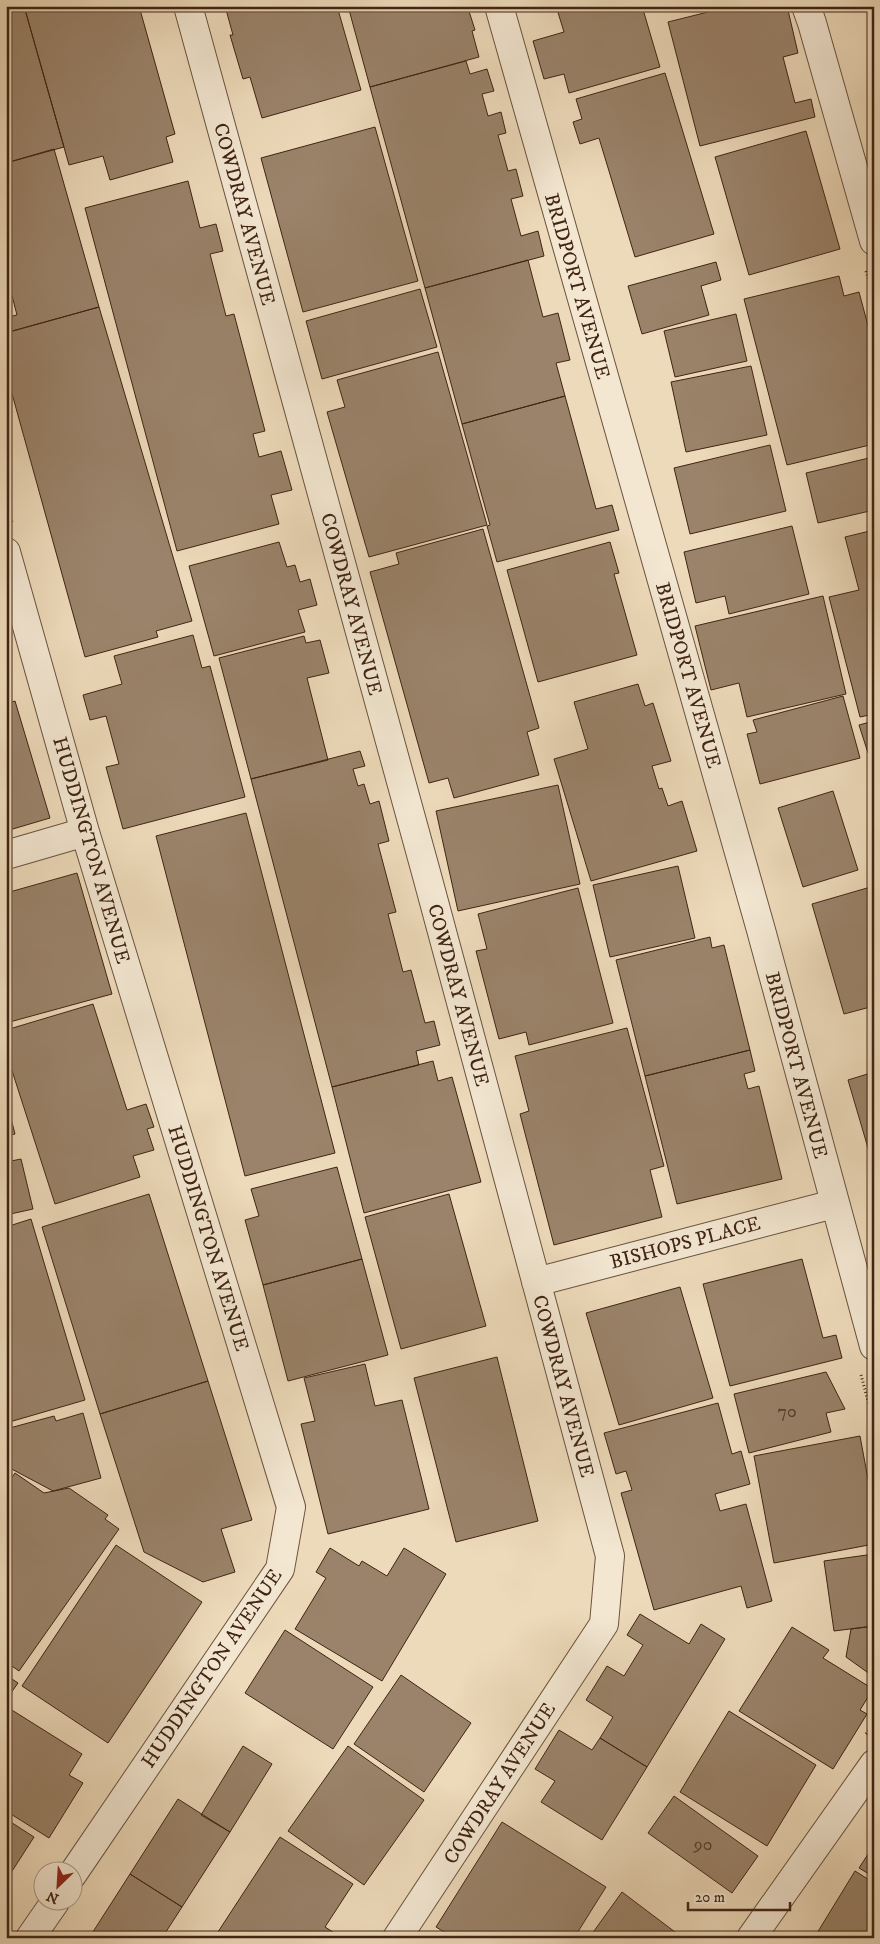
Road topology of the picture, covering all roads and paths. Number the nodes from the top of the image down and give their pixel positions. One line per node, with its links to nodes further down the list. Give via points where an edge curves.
1 (188, 6): 10 (street, COWDRAY AVENUE)
2 (499, 6): 9 (street, BRIDPORT AVENUE, via 761,930)
3 (806, 6): 4 (street)
4 (874, 241)
5 (6, 501): 6 (path)
6 (10, 540): 7 (street, HUDDINGTON AVENUE)
7 (85, 832): 8 (street); 13 (street, HUDDINGTON AVENUE, via 291,1507 280,1569)
8 (6, 856)
9 (834, 1204): 10 (street, BISHOPS PLACE); 11 (street, BRIDPORT AVENUE)
10 (536, 1282): 16 (street, COWDRAY AVENUE, via 610,1556 604,1624)
11 (874, 1346)
12 (874, 1764): 17 (street)
13 (81, 1862)
14 (48, 1912): 15 (street)
15 (30, 1938)
16 (397, 1938)
17 (751, 1938)

